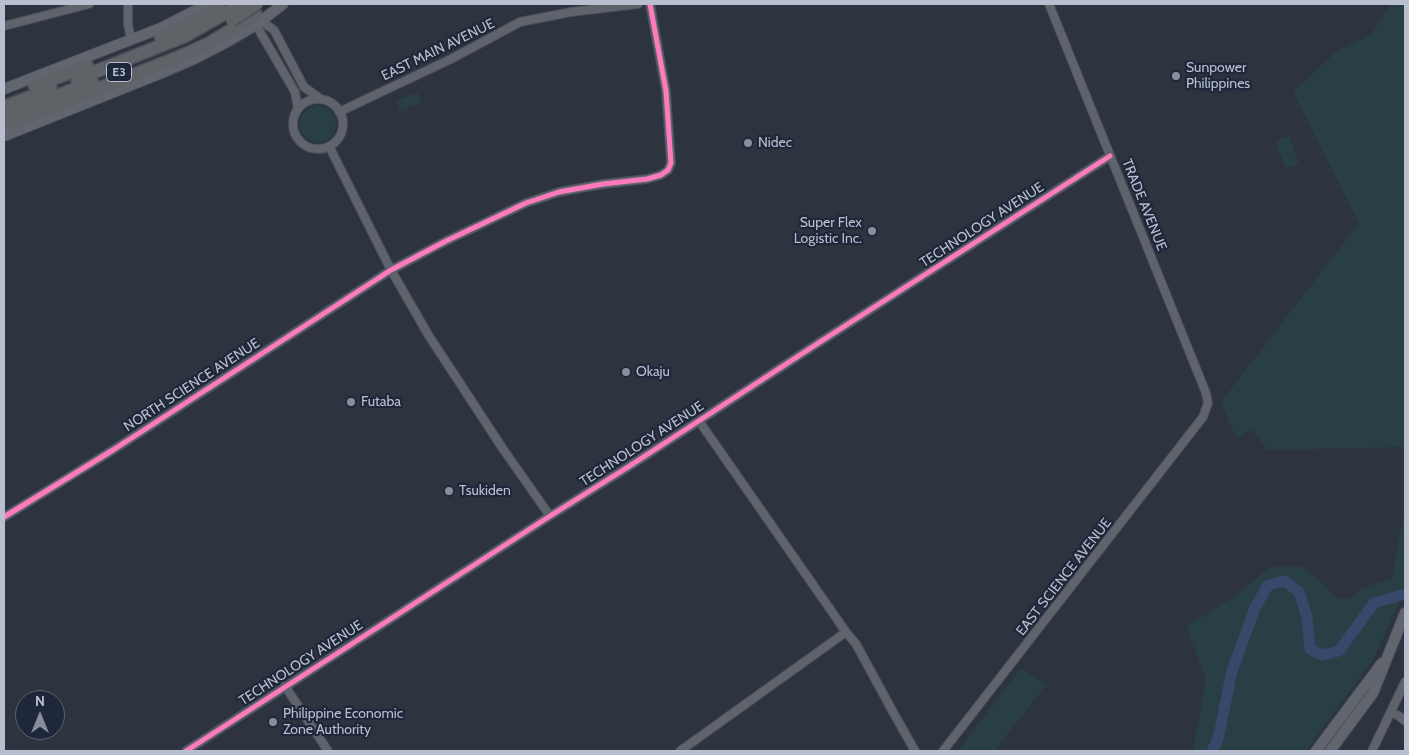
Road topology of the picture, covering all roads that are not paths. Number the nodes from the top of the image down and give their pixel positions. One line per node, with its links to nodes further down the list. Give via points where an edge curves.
1 (89, 4): 12 (street)
2 (128, 4): 13 (street)
3 (208, 4): 13 (main road)
4 (241, 4): 10 (highway, E3, bridge)
5 (245, 4): 11 (main road)
6 (283, 4): 11 (main road)
7 (638, 4): 19 (street, EAST MAIN AVENUE, via 520,22)
8 (650, 4): 25 (street, NORTH SCIENCE AVENUE, via 666,91 671,162 668,170 661,175 559,192 526,203)
9 (1049, 4): 24 (street, TRADE AVENUE)
10 (230, 10): 11 (highway, E3, bridge); 15 (highway, via 205,16); 17 (highway, E3, via 169,43); 20 (highway, E3, via 205,36)
11 (256, 17): 16 (street, via 274,30 304,87); 18 (street, via 295,92); 21 (highway, via 184,55); 22 (main road, via 211,51)
12 (4, 26)
13 (131, 40): 14 (main road)
14 (4, 89)
15 (4, 98)
16 (321, 99): 18 (street, via 310,100); 19 (street, via 332,103)
17 (4, 107)
18 (298, 109): 23 (street, via 293,124 300,141 312,148)
19 (339, 112): 23 (street, via 341,132)
20 (4, 117)
21 (4, 126)
22 (4, 136)
23 (329, 146): 25 (street)
24 (1110, 156): 26 (street, TRADE AVENUE, via 1206,393 1208,403); 27 (street, TECHNOLOGY AVENUE)
25 (391, 270): 28 (street, via 429,336); 29 (street, NORTH SCIENCE AVENUE)
26 (1203, 417): 41 (street, EAST SCIENCE AVENUE)
27 (699, 421): 28 (street, TECHNOLOGY AVENUE); 31 (street)
28 (550, 516): 34 (street, TECHNOLOGY AVENUE)
29 (4, 517)
30 (1405, 613): 32 (main road)
31 (846, 632): 39 (street); 40 (street, via 856,644)
32 (1391, 650): 42 (main road); 43 (main road, via 1372,693)
33 (1405, 682): 35 (street)
34 (285, 686): 37 (street, TECHNOLOGY AVENUE); 38 (street)
35 (1391, 712): 36 (street); 44 (street)
36 (1405, 721)
37 (186, 751)
38 (328, 751)
39 (680, 751)
40 (915, 751)
41 (944, 751)
42 (1316, 751)
43 (1330, 751)
44 (1372, 751)

